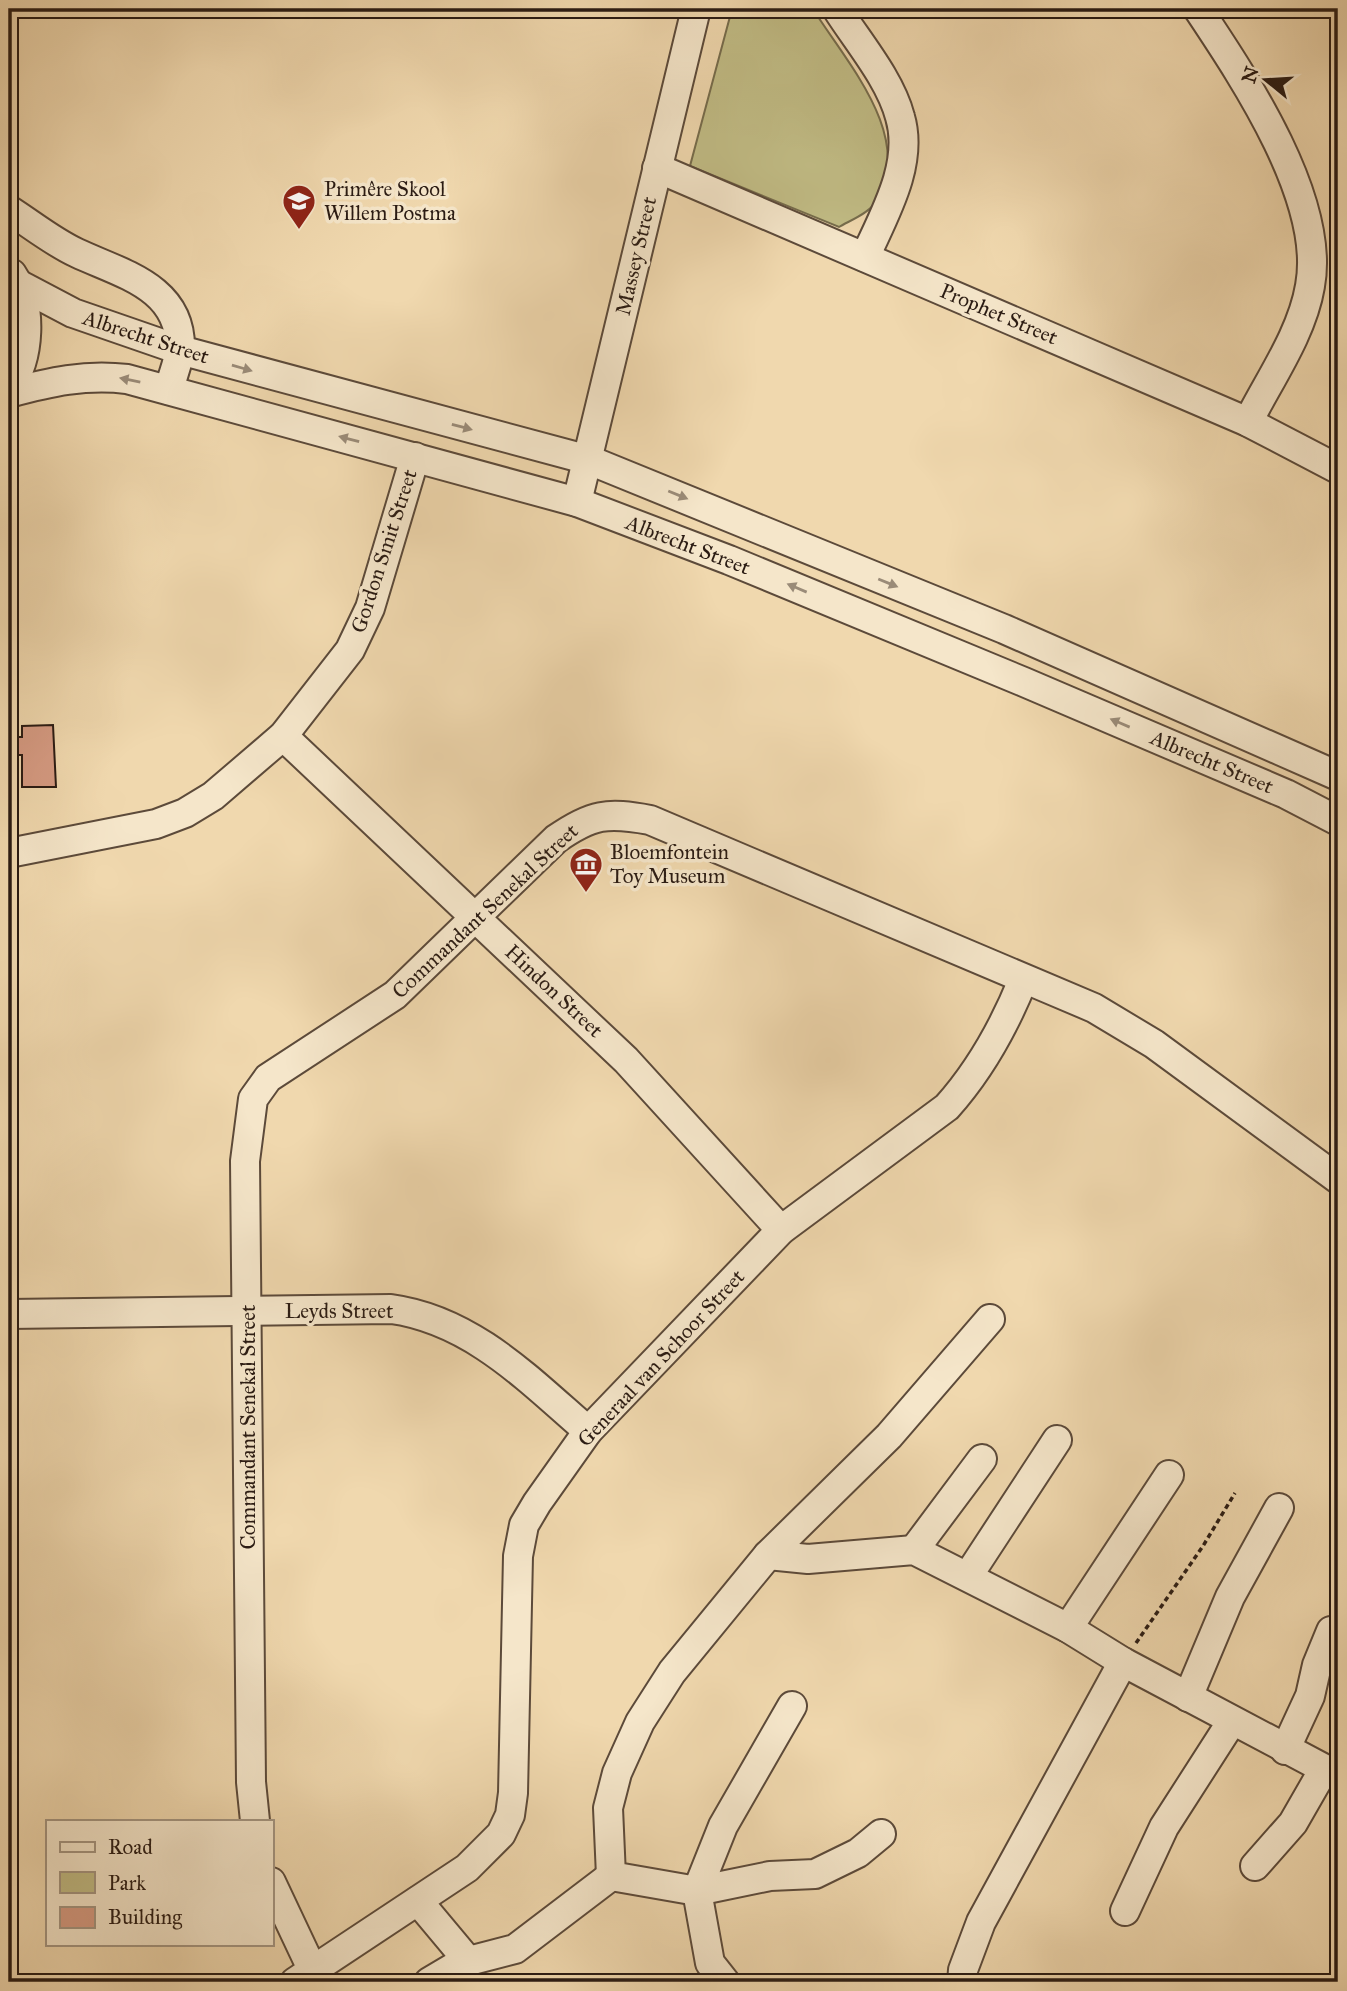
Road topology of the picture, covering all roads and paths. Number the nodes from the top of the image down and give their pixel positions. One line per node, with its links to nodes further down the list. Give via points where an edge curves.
1 (696, 9): 4 (street, Massey Street)
2 (837, 9): 6 (street, via 884,82 900,116 903,137 892,197)
3 (1198, 9): 11 (street, via 1282,151 1302,199 1312,262 1302,315)
4 (657, 168): 6 (street, Prophet Street); 13 (street, Massey Street)
5 (9, 210): 8 (street, via 75,252 129,274 158,292 174,318)
6 (865, 257): 11 (street, Prophet Street)
7 (14, 276): 8 (street, Albrecht Street, via 73,313); 10 (street, via 24,311 24,349)
8 (180, 349): 9 (street); 13 (street, Albrecht Street, one-way to 13)
9 (169, 390): 10 (street, Albrecht Street, one-way to 10, via 96,376); 12 (street, Albrecht Street, one-way to 9)
10 (9, 391)
11 (1248, 422): 14 (street, Prophet Street)
12 (415, 457): 15 (street, Albrecht Street); 16 (street, Gordon Smit Street, via 370,608 355,640)
13 (589, 460): 15 (street, Massey Street); 17 (street, Albrecht Street, one-way to 17, via 1004,629)
14 (1338, 469)
15 (576, 502): 18 (street, Albrecht Street, one-way to 15, via 1286,794 1024,682)
16 (283, 736): 19 (street, Gordon Smit Street, via 186,813 156,824); 20 (street, Hindon Street)
17 (1338, 776)
18 (1338, 821)
19 (9, 853)
20 (474, 916): 21 (street, Commandant Senekal Street, via 556,839 583,821 626,816 650,820 732,853); 23 (street, Hindon Street, via 626,1059); 24 (street, Commandant Senekal Street, via 395,995 268,1078 253,1099 245,1161)
21 (1023, 980): 22 (street, Commandant Senekal Street, via 1094,1008 1154,1044); 23 (street, Generaal van Schoor Street, via 987,1055 947,1107)
22 (1338, 1179)
23 (781, 1230): 27 (street, Generaal van Schoor Street)
24 (247, 1312): 25 (street, Leyds Street); 27 (street, Leyds Street, via 416,1312 444,1322 494,1352); 44 (street, Commandant Senekal Street)
25 (9, 1314)
26 (990, 1319): 34 (street, via 889,1436)
27 (588, 1431): 50 (street, Generaal van Schoor Street, via 524,1525 518,1556 510,1815 491,1847)
28 (1057, 1440): 35 (street)
29 (982, 1459): 33 (street)
30 (1169, 1475): 36 (street)
31 (1235, 1493): 38 (path)
32 (1279, 1508): 39 (street, via 1230,1597)
33 (914, 1550): 34 (street, via 808,1559); 35 (street)
34 (768, 1555): 47 (street, via 672,1672 640,1722 617,1773 608,1808)
35 (968, 1576): 36 (street)
36 (1068, 1628): 38 (street)
37 (1331, 1631): 42 (street, via 1310,1696)
38 (1123, 1662): 39 (street); 56 (street, via 981,1922)
39 (1188, 1697): 41 (street)
40 (792, 1706): 49 (street, via 723,1826)
41 (1232, 1721): 42 (street); 51 (street, via 1164,1827)
42 (1285, 1749): 43 (street)
43 (1331, 1773): 46 (street)
44 (255, 1820)
45 (881, 1834): 49 (street, via 858,1853 815,1874)
46 (1255, 1866)
47 (611, 1876): 49 (street); 52 (street, via 515,1949)
48 (273, 1888): 53 (street)
49 (697, 1891): 55 (street, via 710,1963)
50 (418, 1901): 52 (street); 53 (street, Generaal van Schoor Street)
51 (1125, 1911)
52 (469, 1962): 54 (street, via 449,1968)
53 (303, 1976)
54 (429, 1982)
55 (725, 1982)
56 (962, 1982)

